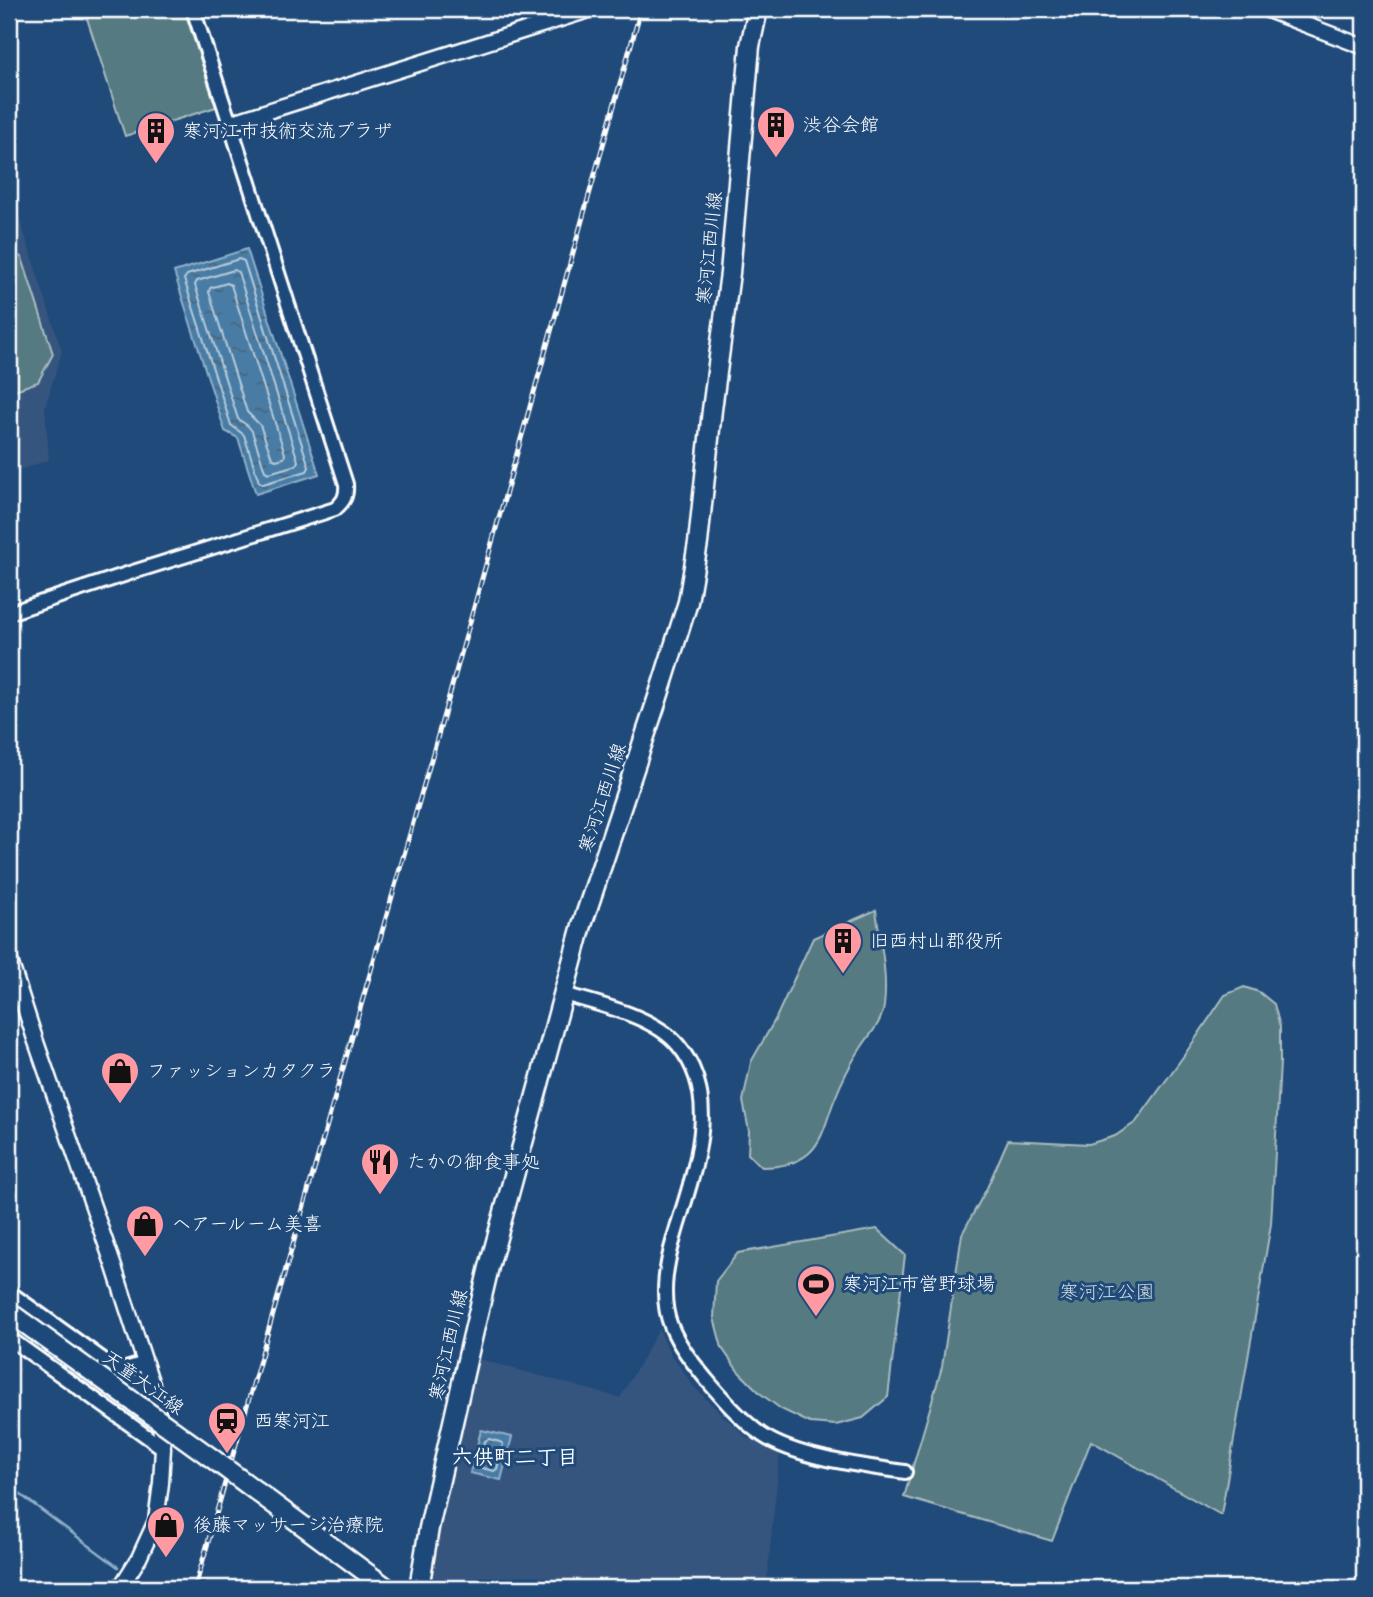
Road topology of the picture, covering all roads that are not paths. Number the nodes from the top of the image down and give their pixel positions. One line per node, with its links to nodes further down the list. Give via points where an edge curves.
1 (193, 9): 6 (street)
2 (592, 9): 6 (street)
3 (758, 9): 9 (main road, 寒河江西川線, via 750,46 730,273 688,601 582,925)
4 (1265, 9): 5 (street)
5 (1364, 47)
6 (230, 123): 7 (street, via 346,484 343,503)
7 (9, 613)
8 (9, 958): 13 (street)
9 (564, 994): 15 (street, via 662,1031 677,1043 697,1079 702,1128 665,1282 670,1325 680,1345 739,1416 764,1436 813,1455); 18 (main road, 寒河江西川線, via 489,1267)
10 (9, 1292): 13 (street, via 119,1371)
11 (9, 1312): 17 (main road, 天童大江線, bridge)
12 (9, 1338): 14 (street)
13 (145, 1363): 14 (street, via 156,1397)
14 (163, 1448): 16 (street, via 156,1521)
15 (905, 1472)
16 (120, 1588)
17 (387, 1588)
18 (419, 1588)

